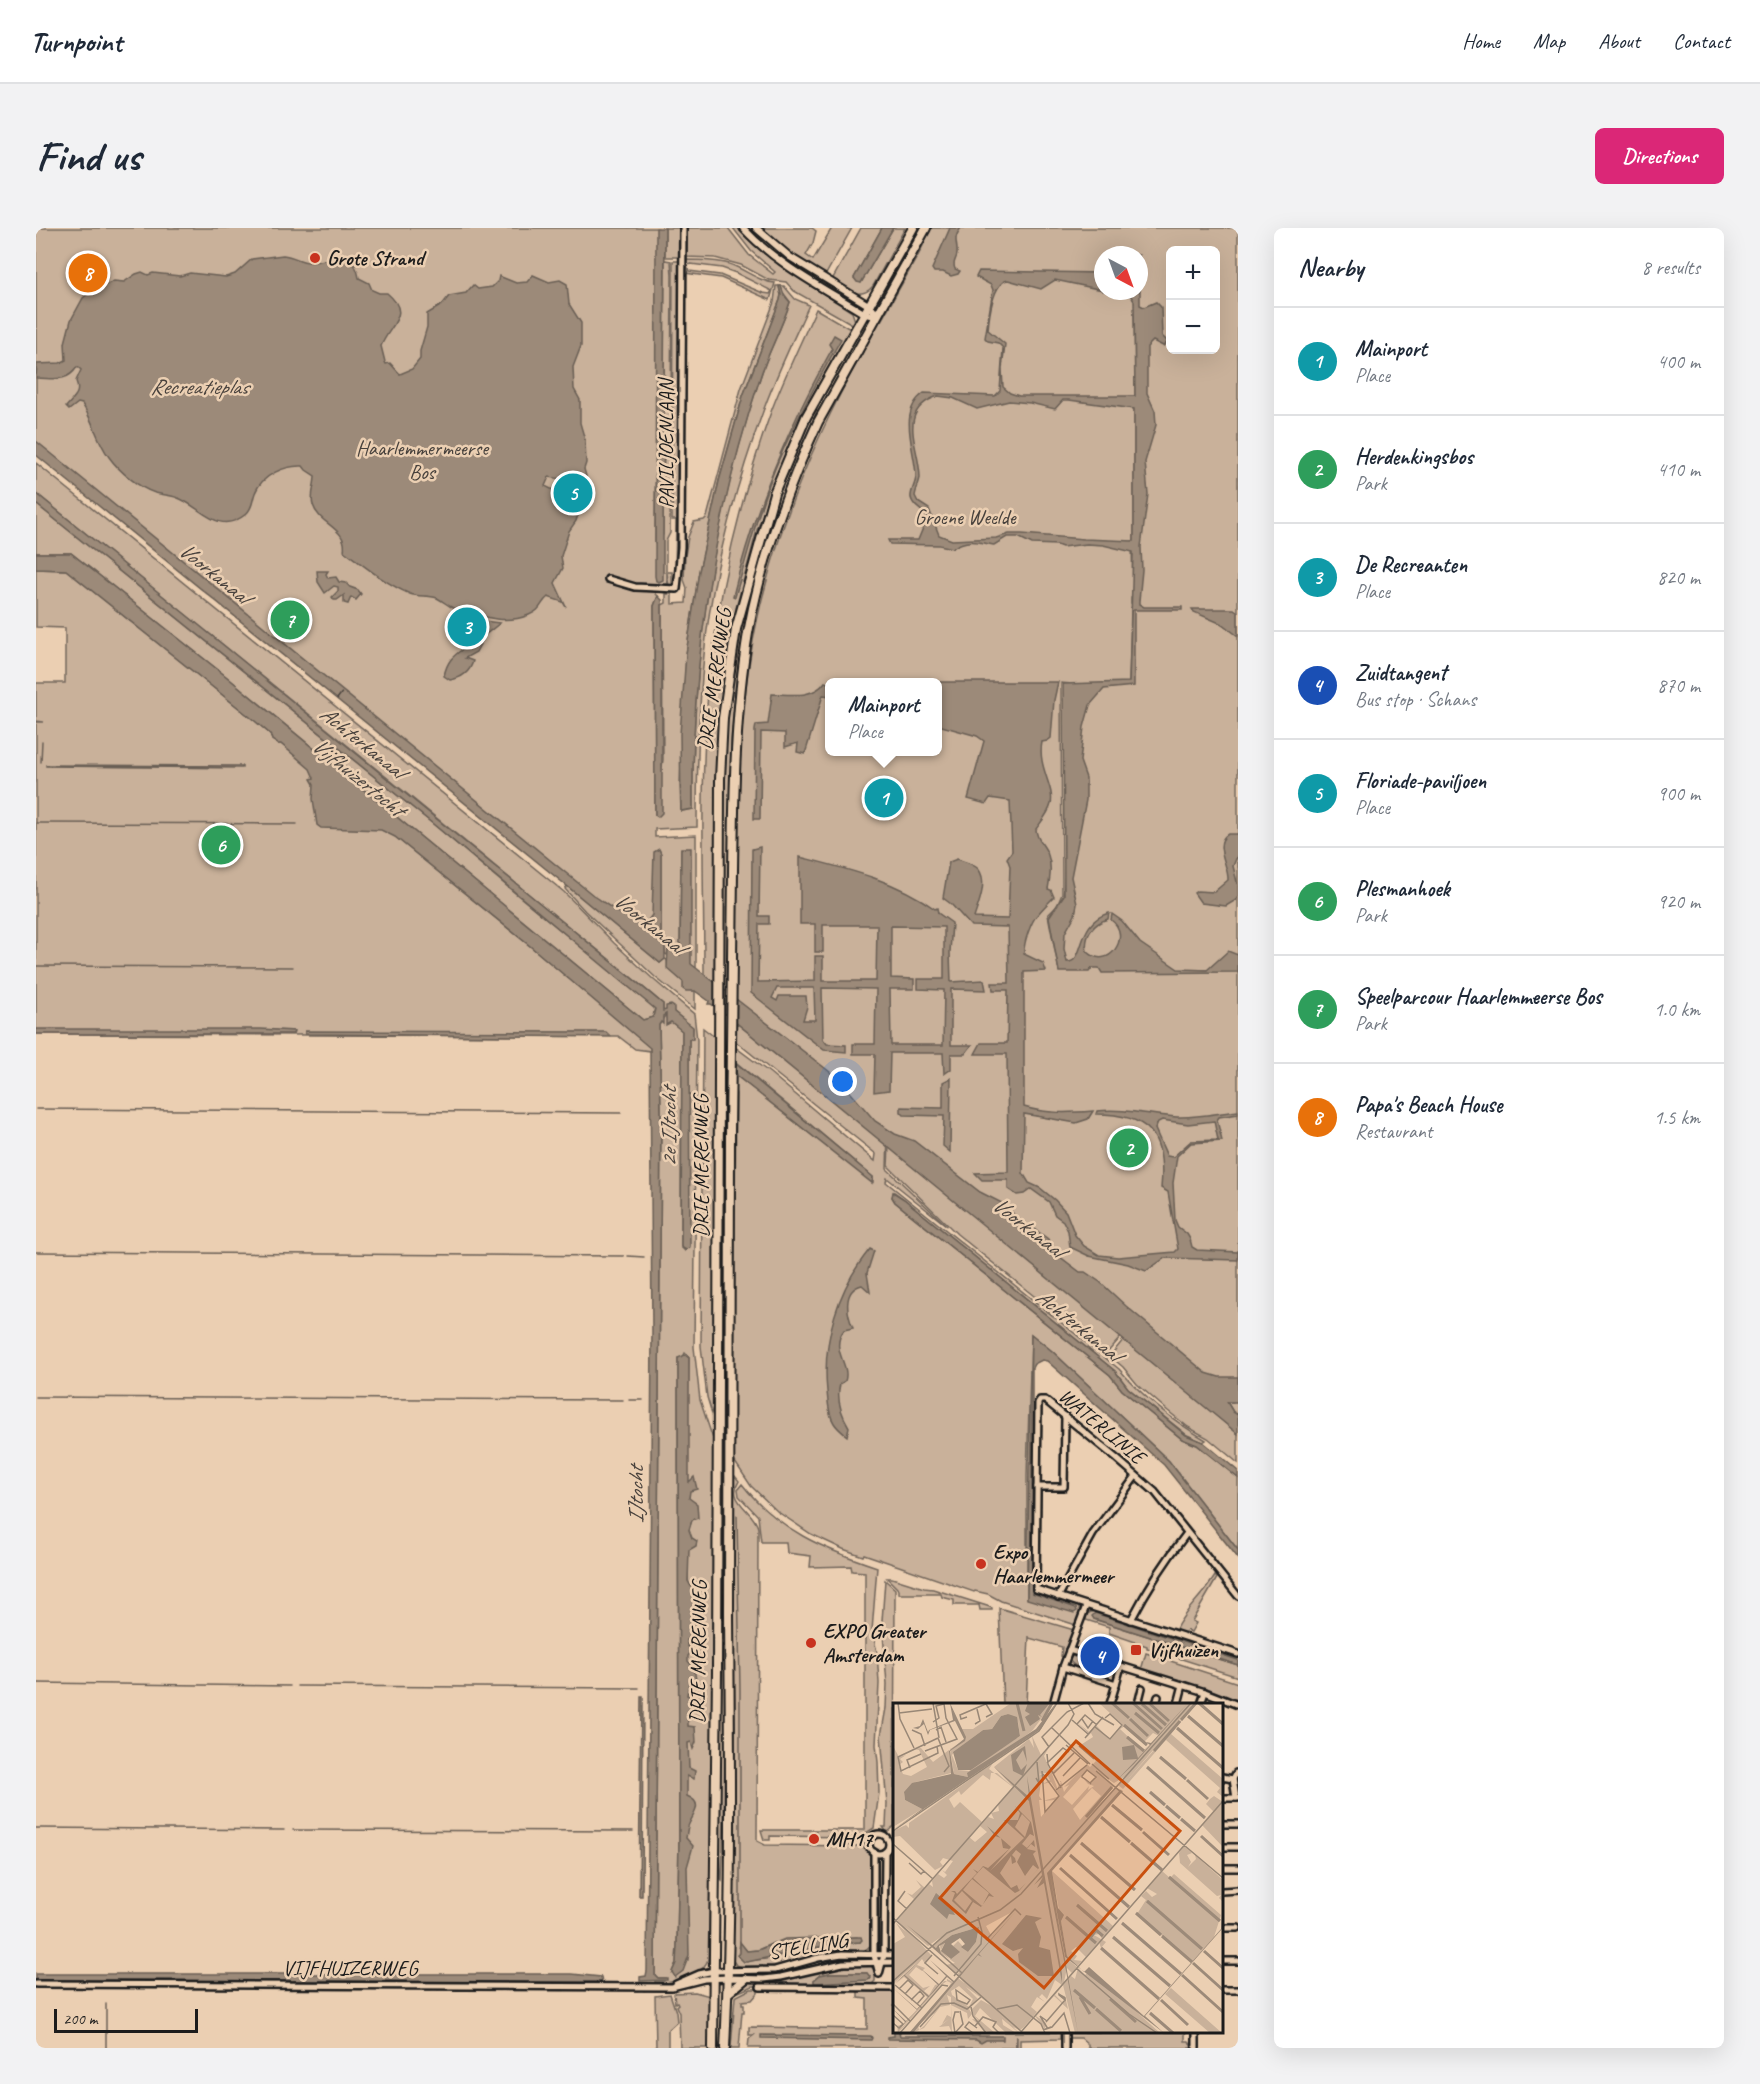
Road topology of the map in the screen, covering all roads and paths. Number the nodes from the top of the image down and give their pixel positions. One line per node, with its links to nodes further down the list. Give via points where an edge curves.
1 (683, 228): 8 (street, PAVILJOENLAAN, via 681,547 677,589 635,587)
2 (743, 228): 6 (main road, via 783,264)
3 (756, 228): 6 (main road, via 790,257)
4 (913, 228): 6 (highway, DRIE MERENWEG)
5 (926, 228): 7 (highway, DRIE MERENWEG)
6 (868, 310): 7 (main road); 47 (highway, DRIE MERENWEG, via 806,417 774,493 736,629 723,718)
7 (877, 316): 48 (highway, DRIE MERENWEG, via 818,422 776,528 749,630 739,699 731,992)
8 (608, 579)
9 (1065, 1416): 10 (street, WATERLINIE); 11 (street, via 1064,1487); 11 (street, WATERLINIE, via 1045,1400 1038,1403)
10 (1136, 1476): 12 (street, WATERLINIE, via 1155,1492); 14 (street, via 1093,1534)
11 (1037, 1487): 14 (street, WATERLINIE, via 1036,1589)
12 (1187, 1533): 13 (street, WATERLINIE); 16 (street, via 1148,1587)
13 (1238, 1596)
14 (1058, 1597): 15 (street, WATERLINIE)
15 (1086, 1606): 16 (street, WATERLINIE); 17 (street)
16 (1131, 1620): 18 (street, WATERLINIE)
17 (1069, 1650): 19 (street); 20 (street)
18 (1238, 1654)
19 (1063, 1666): 21 (street); 26 (street)
20 (1121, 1666): 21 (street); 22 (street)
21 (1116, 1684): 27 (street)
22 (1183, 1685): 24 (street); 30 (street)
23 (1142, 1688): 28 (street)
24 (1205, 1692): 31 (street); 32 (street)
25 (1158, 1697): 29 (street)
26 (1053, 1703)
27 (1110, 1703)
28 (1138, 1703)
29 (1156, 1703)
30 (1178, 1703)
31 (1201, 1703)
32 (1238, 1705)
33 (1238, 1774): 35 (street)
34 (1223, 1777): 35 (street)
35 (1233, 1779): 36 (street)
36 (1237, 1798)
37 (892, 1844): 38 (street, via 885,1835 874,1835 869,1844); 39 (street)
38 (874, 1852): 39 (street); 40 (street)
39 (885, 1852): 41 (street)
40 (874, 1955): 41 (street, STELLING); 43 (street); 48 (street, STELLING, via 842,1954 775,1970)
41 (884, 1955): 42 (street, STELLING); 44 (street)
42 (893, 1955)
43 (875, 1962): 44 (street, STELLING); 46 (street); 49 (street, STELLING, via 843,1963 781,1977)
44 (882, 1962): 45 (street, STELLING); 46 (street)
45 (893, 1962)
46 (879, 1974): 52 (street)
47 (714, 1975): 48 (street, VIJFHUIZERWEG); 50 (street, VIJFHUIZERWEG, via 672,1988); 55 (highway, DRIE MERENWEG)
48 (728, 1975): 49 (street, STELLING); 54 (highway, DRIE MERENWEG)
49 (745, 1979): 54 (highway)
50 (36, 1984)
51 (760, 1987): 52 (street)
52 (878, 1988): 53 (street)
53 (893, 1988)
54 (728, 1993): 56 (highway, DRIE MERENWEG)
55 (713, 2048)
56 (725, 2048)

